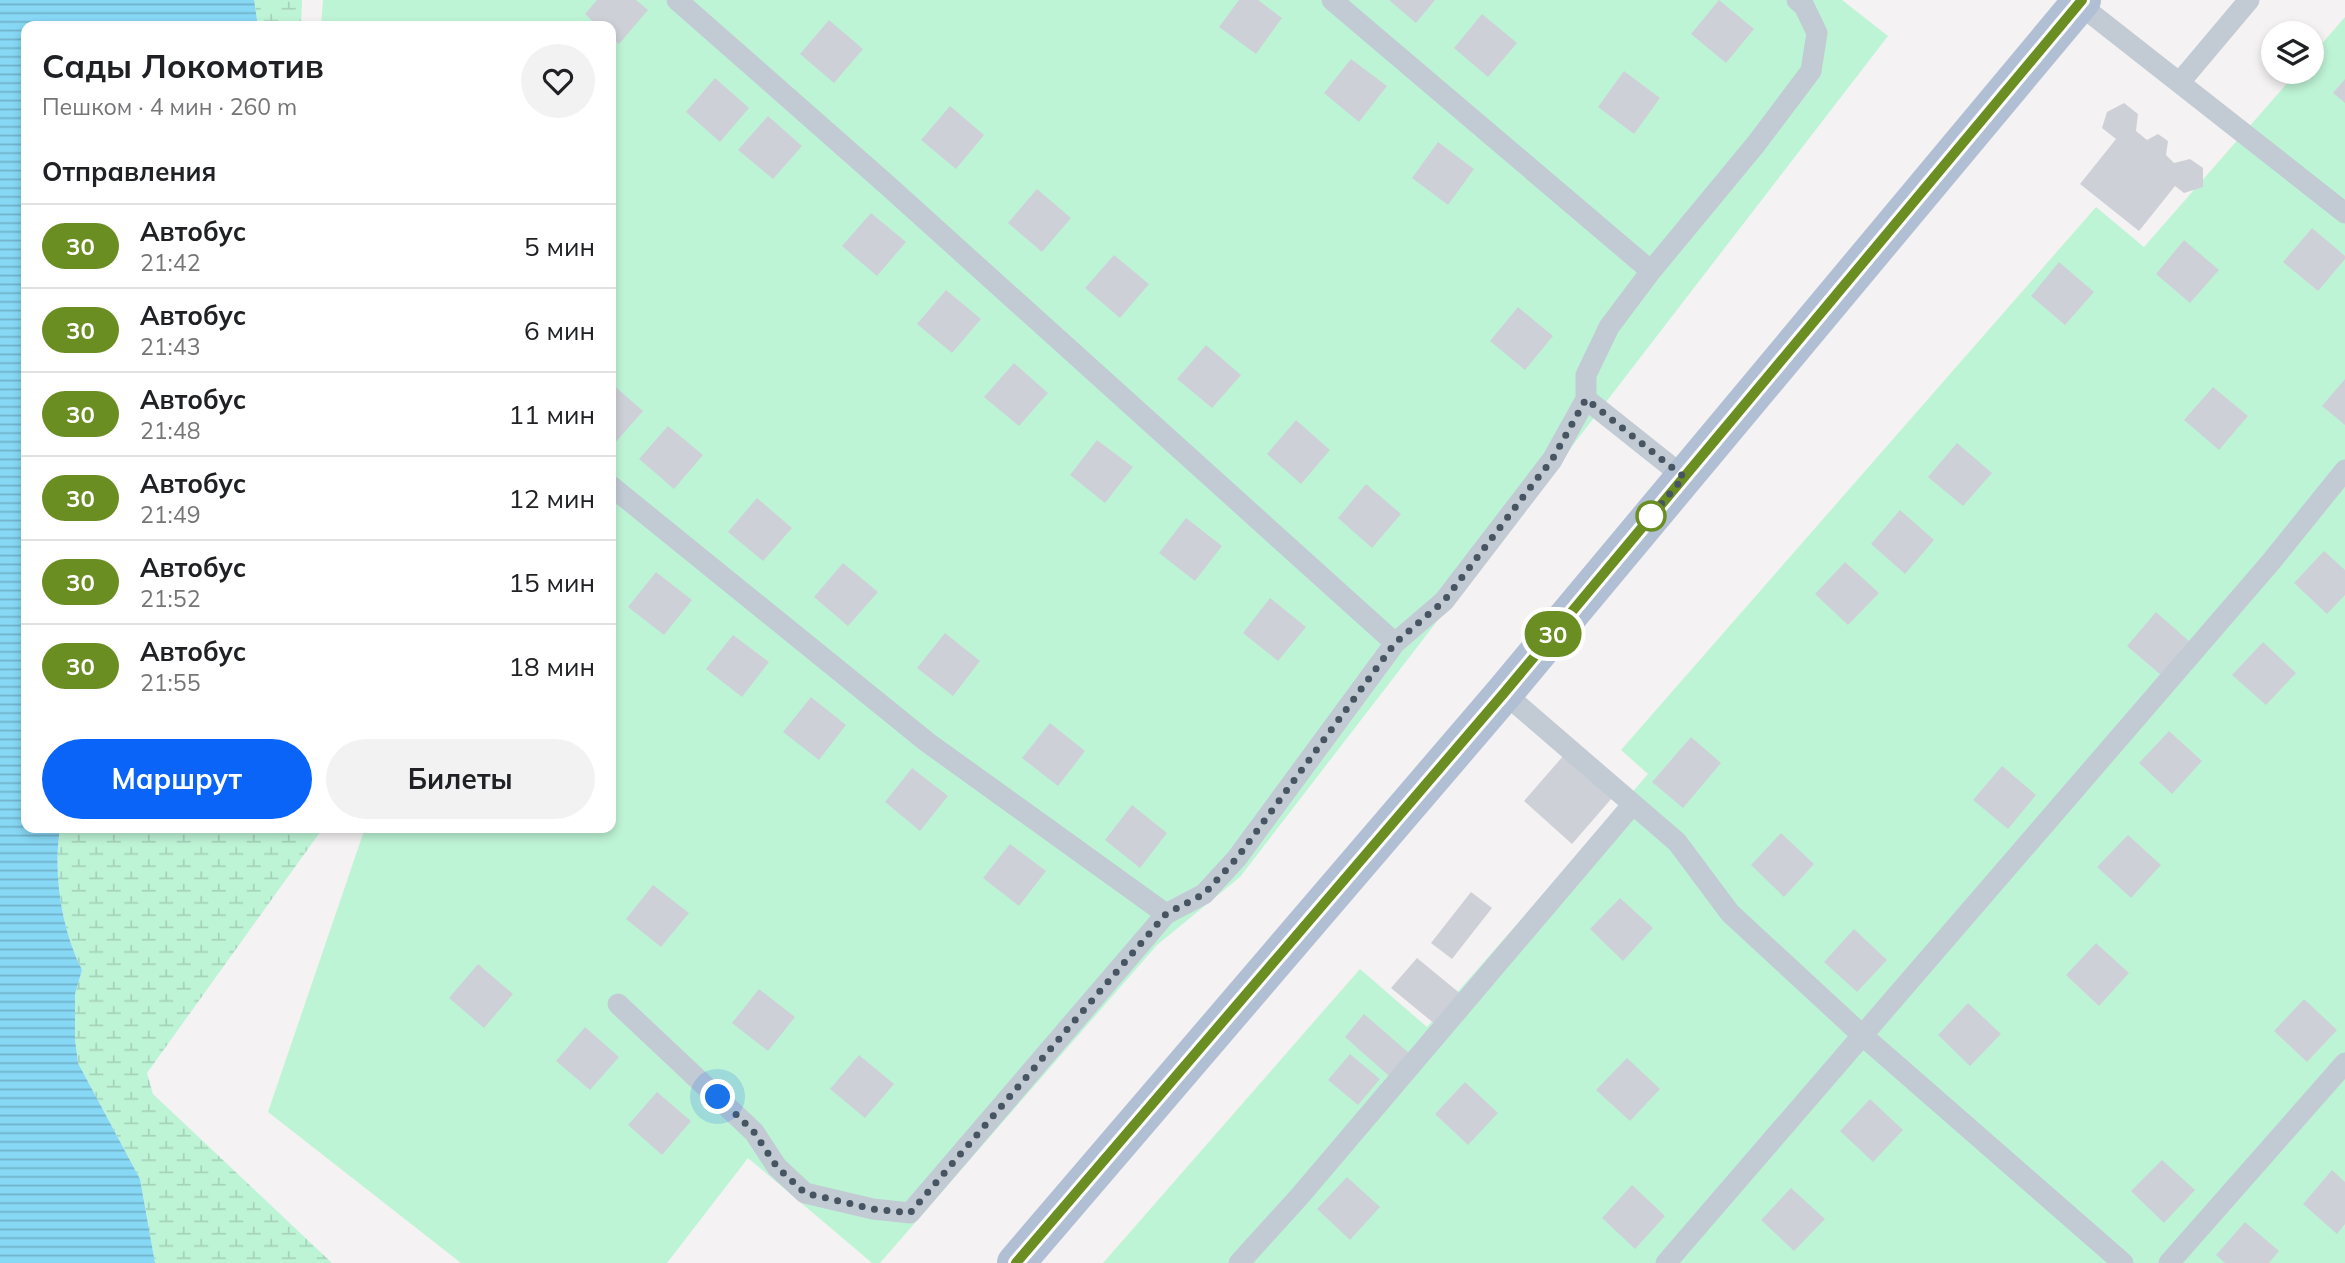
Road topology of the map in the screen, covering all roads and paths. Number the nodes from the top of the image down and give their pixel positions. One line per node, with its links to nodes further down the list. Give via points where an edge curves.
1 (677, 0): 13 (lane)
2 (1332, 0): 8 (lane)
3 (1797, 0): 8 (lane, via 1817,33 1811,71)
4 (2249, 0): 6 (lane)
5 (2081, 2): 6 (lane); 11 (main road)
6 (2180, 82): 7 (lane)
7 (2345, 213)
8 (1651, 271): 9 (lane, via 1609,327 1586,375)
9 (1586, 399): 11 (lane); 13 (lane, via 1552,460 1444,601)
10 (2345, 470): 18 (lane)
11 (1684, 477): 14 (main road)
12 (616, 490): 16 (lane, via 927,742)
13 (1395, 643): 16 (lane, via 1237,858 1204,894)
14 (1504, 693): 15 (lane); 20 (main road)
15 (1633, 804): 18 (lane, via 1677,842 1730,913); 21 (lane)
16 (1166, 914): 17 (lane, via 910,1213 805,1193 777,1167 754,1132)
17 (618, 1004)
18 (1862, 1035): 22 (lane); 23 (lane)
19 (2345, 1063): 24 (lane)
20 (1016, 1263)
21 (1239, 1263)
22 (1666, 1263)
23 (2123, 1263)
24 (2169, 1263)

